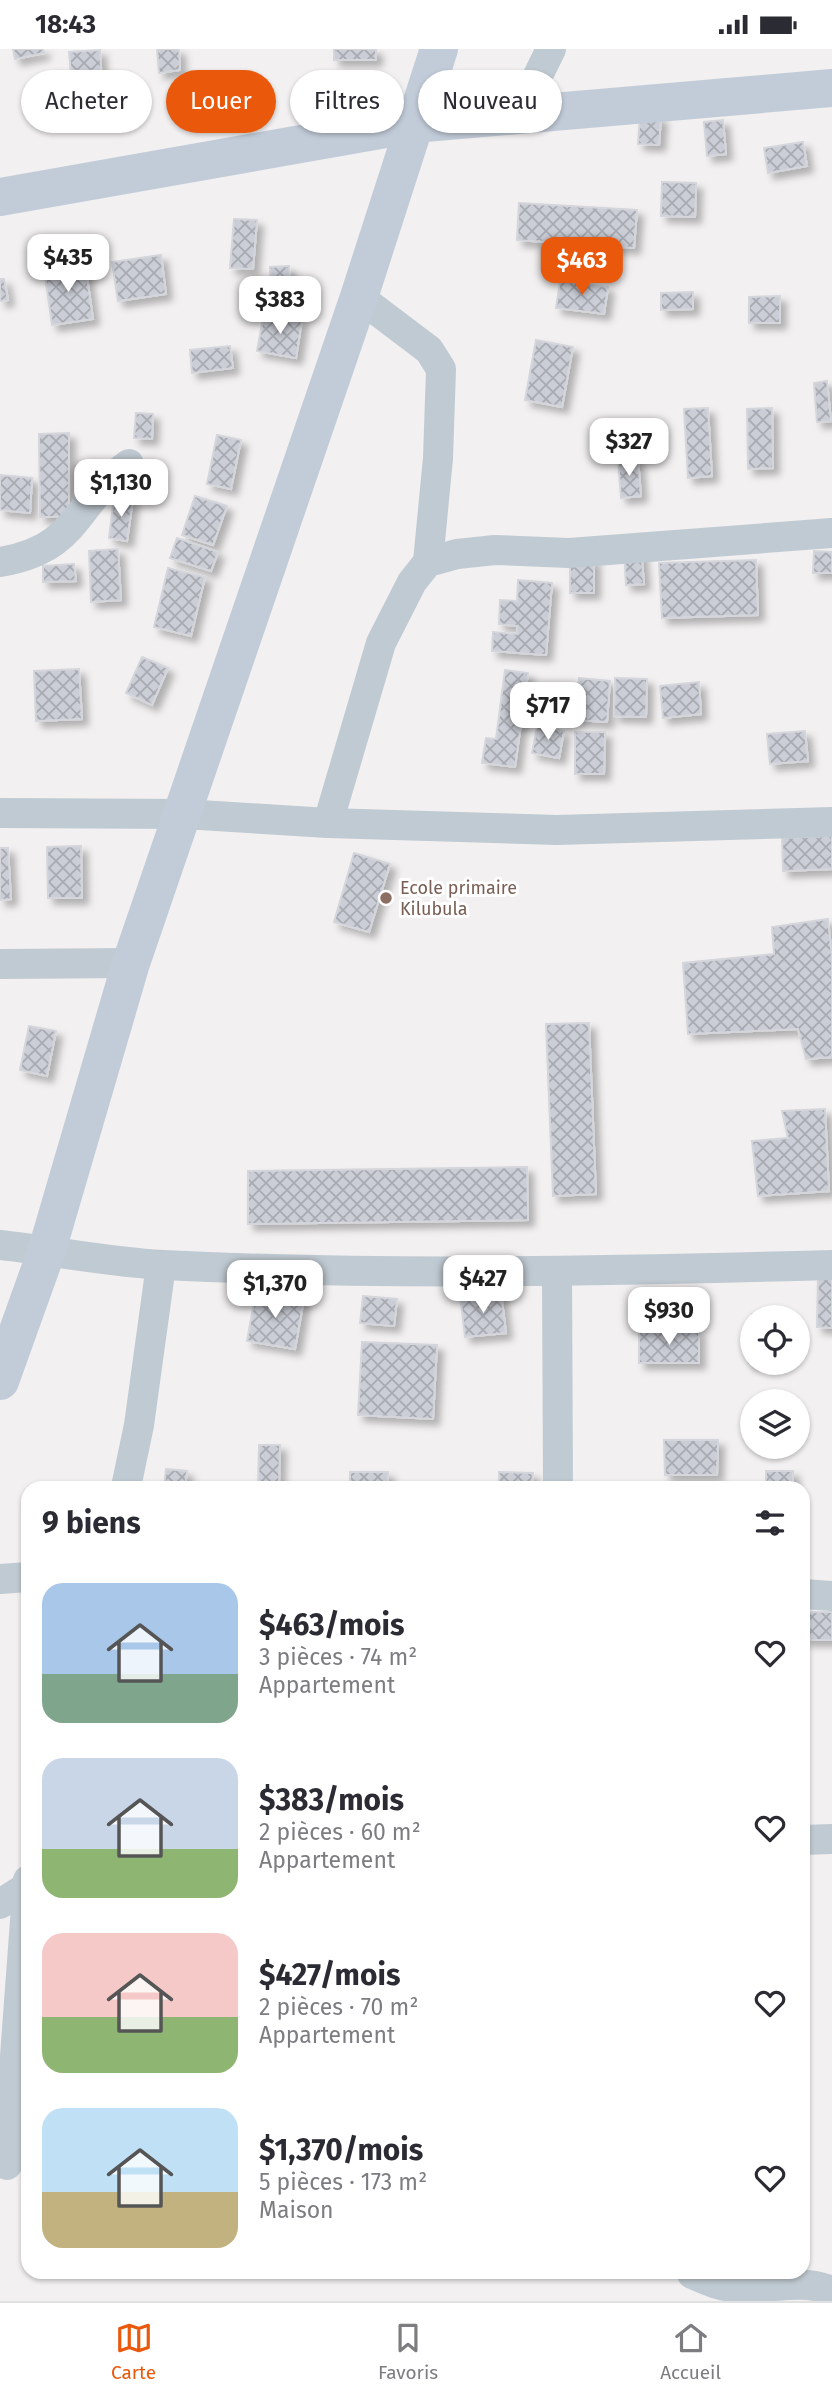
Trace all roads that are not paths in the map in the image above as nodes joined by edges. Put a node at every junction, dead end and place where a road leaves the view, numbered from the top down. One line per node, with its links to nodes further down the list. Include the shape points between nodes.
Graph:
1 (439, 49): 6 (street)
2 (551, 49): 3 (street)
3 (541, 70)
4 (832, 88): 5 (street)
5 (562, 110)
6 (414, 124): 7 (street); 8 (street); 9 (street)
7 (418, 124)
8 (0, 197)
9 (359, 297): 13 (street, via 429,350 441,369); 15 (street)
10 (129, 464): 12 (street, via 107,480 71,529 51,546 26,558)
11 (832, 533): 13 (street, via 569,553 495,550)
12 (0, 562)
13 (428, 562): 17 (street, via 412,582 381,643)
14 (0, 813): 15 (street)
15 (184, 814): 17 (street); 18 (street)
16 (832, 822): 17 (street, via 557,830)
17 (328, 823)
18 (131, 963): 19 (street); 21 (street)
19 (0, 964)
20 (0, 1245): 21 (street)
21 (47, 1250): 22 (street); 25 (street)
22 (160, 1265): 24 (street); 26 (street)
23 (832, 1265): 24 (street)
24 (557, 1273): 27 (street)
25 (0, 1381)
26 (127, 1481)
27 (558, 1481)
28 (21, 1578): 29 (street)
29 (0, 1579)
30 (810, 1594): 31 (street)
31 (832, 1596)
32 (832, 1839): 33 (street)
33 (810, 1840)
34 (21, 1889): 35 (street)
35 (0, 1904)
36 (21, 1978): 37 (street)
37 (7, 2165)
38 (702, 2279): 39 (street, via 735,2288 800,2284)
39 (832, 2291)

